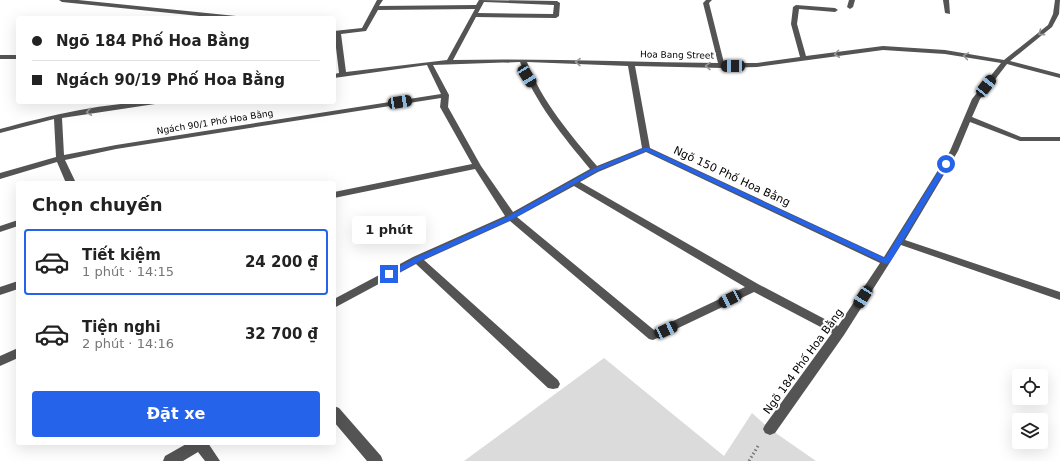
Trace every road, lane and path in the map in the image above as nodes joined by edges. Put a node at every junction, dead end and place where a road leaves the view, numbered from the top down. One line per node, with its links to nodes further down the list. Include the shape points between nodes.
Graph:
1 (62, 0): 13 (street)
2 (380, 0): 9 (street)
3 (709, 0): 23 (street, via 706,3)
4 (852, 0): 8 (street)
5 (946, 0): 11 (street)
6 (1058, 0): 20 (street, one-way to 20, via 1056,14 1050,26)
7 (478, 7): 9 (street); 12 (street); 12 (street, via 482,0 557,3 556,16)
8 (850, 7)
9 (376, 8): 14 (street, via 364,30)
10 (834, 10): 17 (street, via 796,7 794,24)
11 (948, 13)
12 (474, 15): 19 (street)
13 (224, 16)
14 (336, 33): 24 (street)
15 (0, 57): 16 (street)
16 (16, 57)
17 (803, 58): 20 (street, Hoa Bang Street, one-way to 17, via 945,52 883,48); 23 (street, Hoa Bang Street, via 757,65)
18 (523, 60): 19 (street, Hoa Bang Street); 22 (street, Hoa Bang Street, one-way to 18); 36 (street, via 527,76 565,134)
19 (449, 62): 21 (street, Hoa Bang Street)
20 (1005, 62): 26 (street, Hoa Bang Street); 30 (street, Ngõ 184 Phố Hoa Bằng, via 976,99)
21 (429, 63): 24 (street, Hoa Bang Street); 27 (street)
22 (631, 64): 23 (street, Hoa Bang Street, one-way to 22); 33 (street)
23 (722, 66)
24 (343, 75): 25 (street, Hoa Bang Street)
25 (336, 76)
26 (1060, 76)
27 (445, 95): 34 (street, Ngách 90/1 Phố Hoa Bằng); 35 (street, via 444,107)
28 (141, 104): 29 (street, one-way to 29)
29 (58, 116): 31 (street); 34 (street)
30 (968, 118): 32 (street, via 1020,138); 44 (street, Ngõ 184 Phố Hoa Bằng, via 954,151)
31 (0, 131)
32 (1060, 139)
33 (646, 149): 36 (street); 46 (street, Ngõ 150 Phố Hoa Bằng)
34 (60, 158): 37 (street, Ngách 90/1 Phố Hoa Bằng); 38 (street)
35 (477, 166): 40 (street); 41 (street)
36 (595, 170): 39 (street)
37 (0, 176)
38 (70, 181)
39 (576, 182): 41 (street); 48 (street)
40 (336, 195)
41 (511, 217): 45 (street); 48 (street, via 653,336)
42 (16, 224): 43 (street)
43 (0, 228)
44 (899, 241): 46 (street, Ngõ 184 Phố Hoa Bằng); 50 (street)
45 (417, 259): 51 (street); 55 (street)
46 (886, 262): 52 (street, Ngõ 184 Phố Hoa Bằng)
47 (16, 286): 49 (street)
48 (754, 287): 52 (street)
49 (0, 291)
50 (1060, 296)
51 (336, 303)
52 (840, 332): 57 (street, Ngõ 184 Phố Hoa Bằng)
53 (16, 354): 54 (street)
54 (0, 361)
55 (552, 384)
56 (336, 414): 62 (street)
57 (770, 428)
58 (197, 445): 60 (street)
59 (201, 445): 61 (street)
60 (170, 461)
61 (213, 461)
62 (376, 461)

